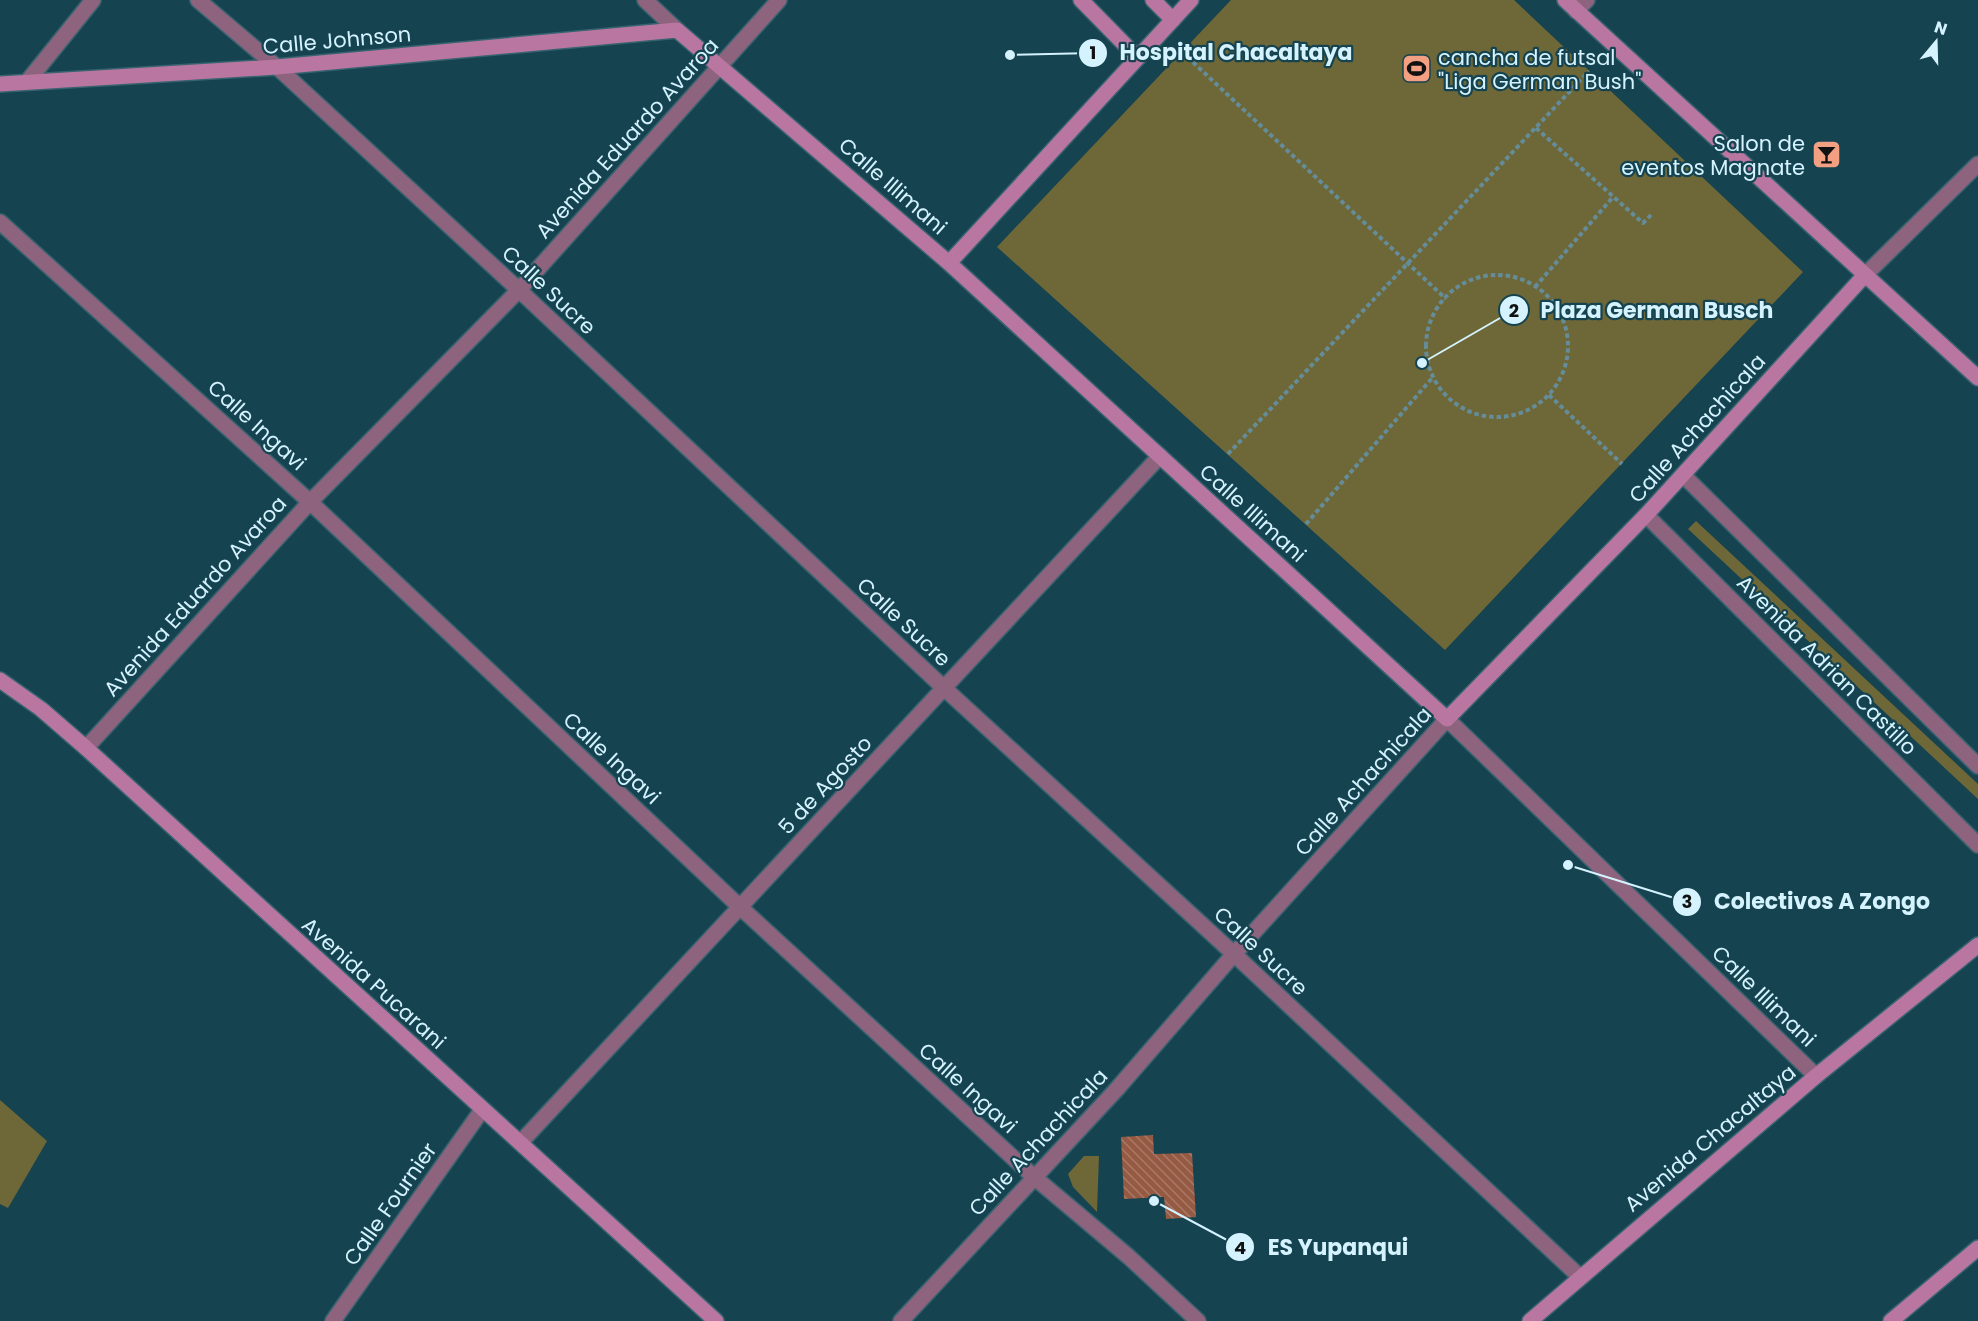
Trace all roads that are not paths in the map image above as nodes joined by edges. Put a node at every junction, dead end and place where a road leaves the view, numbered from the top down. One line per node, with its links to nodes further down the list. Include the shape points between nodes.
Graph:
1 (93, 0): 15 (street)
2 (198, 0): 14 (street, Calle Sucre)
3 (645, 0): 11 (street, Calle Illimani)
4 (779, 0): 13 (street, Avenida Eduardo Avaroa)
5 (1082, 0): 12 (street)
6 (1154, 0): 10 (street)
7 (1191, 0): 10 (street)
8 (1565, 0): 9 (street)
9 (1582, 6): 20 (street)
10 (1173, 20): 12 (street)
11 (677, 30): 13 (street, Calle Illimani); 14 (street, Calle Johnson)
12 (1138, 58): 19 (street)
13 (720, 65): 19 (street, Calle Illimani); 21 (street, Avenida Eduardo Avaroa)
14 (277, 67): 15 (street, Calle Johnson); 21 (street, Calle Sucre)
15 (27, 82): 16 (street, Calle Johnson)
16 (0, 84)
17 (1978, 164): 20 (street)
18 (0, 222): 25 (street, Calle Ingavi)
19 (949, 263): 23 (street, Calle Illimani)
20 (1864, 276): 22 (street); 24 (street, Calle Achachicala)
21 (519, 290): 25 (street, Avenida Eduardo Avaroa); 28 (street, Calle Sucre)
22 (1978, 378)
23 (1160, 456): 28 (street, 5 de Agosto); 29 (street, Calle Illimani)
24 (1683, 475): 26 (street, Calle Achachicala); 31 (street, Avenida Adrian Castillo)
25 (310, 502): 30 (street, Avenida Eduardo Avaroa); 33 (street, Calle Ingavi)
26 (1646, 515): 29 (street, Calle Achachicala); 32 (street, Avenida Adrian Castillo)
27 (0, 680): 30 (street, Avenida Pucarani)
28 (944, 688): 33 (street, 5 de Agosto); 35 (street, Calle Sucre)
29 (1447, 719): 35 (street, Calle Achachicala); 36 (street, Calle Illimani)
30 (86, 748): 37 (street, Avenida Pucarani)
31 (1978, 766)
32 (1978, 845)
33 (740, 907): 38 (street, 5 de Agosto); 39 (street, Calle Ingavi)
34 (1978, 945): 36 (street, Avenida Chacaltaya)
35 (1234, 954): 39 (street, Calle Achachicala); 41 (street, Calle Sucre)
36 (1816, 1076): 41 (street, Avenida Chacaltaya)
37 (482, 1110): 38 (street, Avenida Pucarani); 42 (street, Calle Fournier)
38 (521, 1142): 43 (street, Avenida Pucarani)
39 (1034, 1177): 44 (street, Calle Achachicala); 45 (street, Calle Ingavi)
40 (1978, 1248): 47 (street)
41 (1579, 1276): 46 (street, Avenida Chacaltaya)
42 (333, 1321)
43 (717, 1321)
44 (901, 1321)
45 (1198, 1321)
46 (1530, 1321)
47 (1891, 1321)

